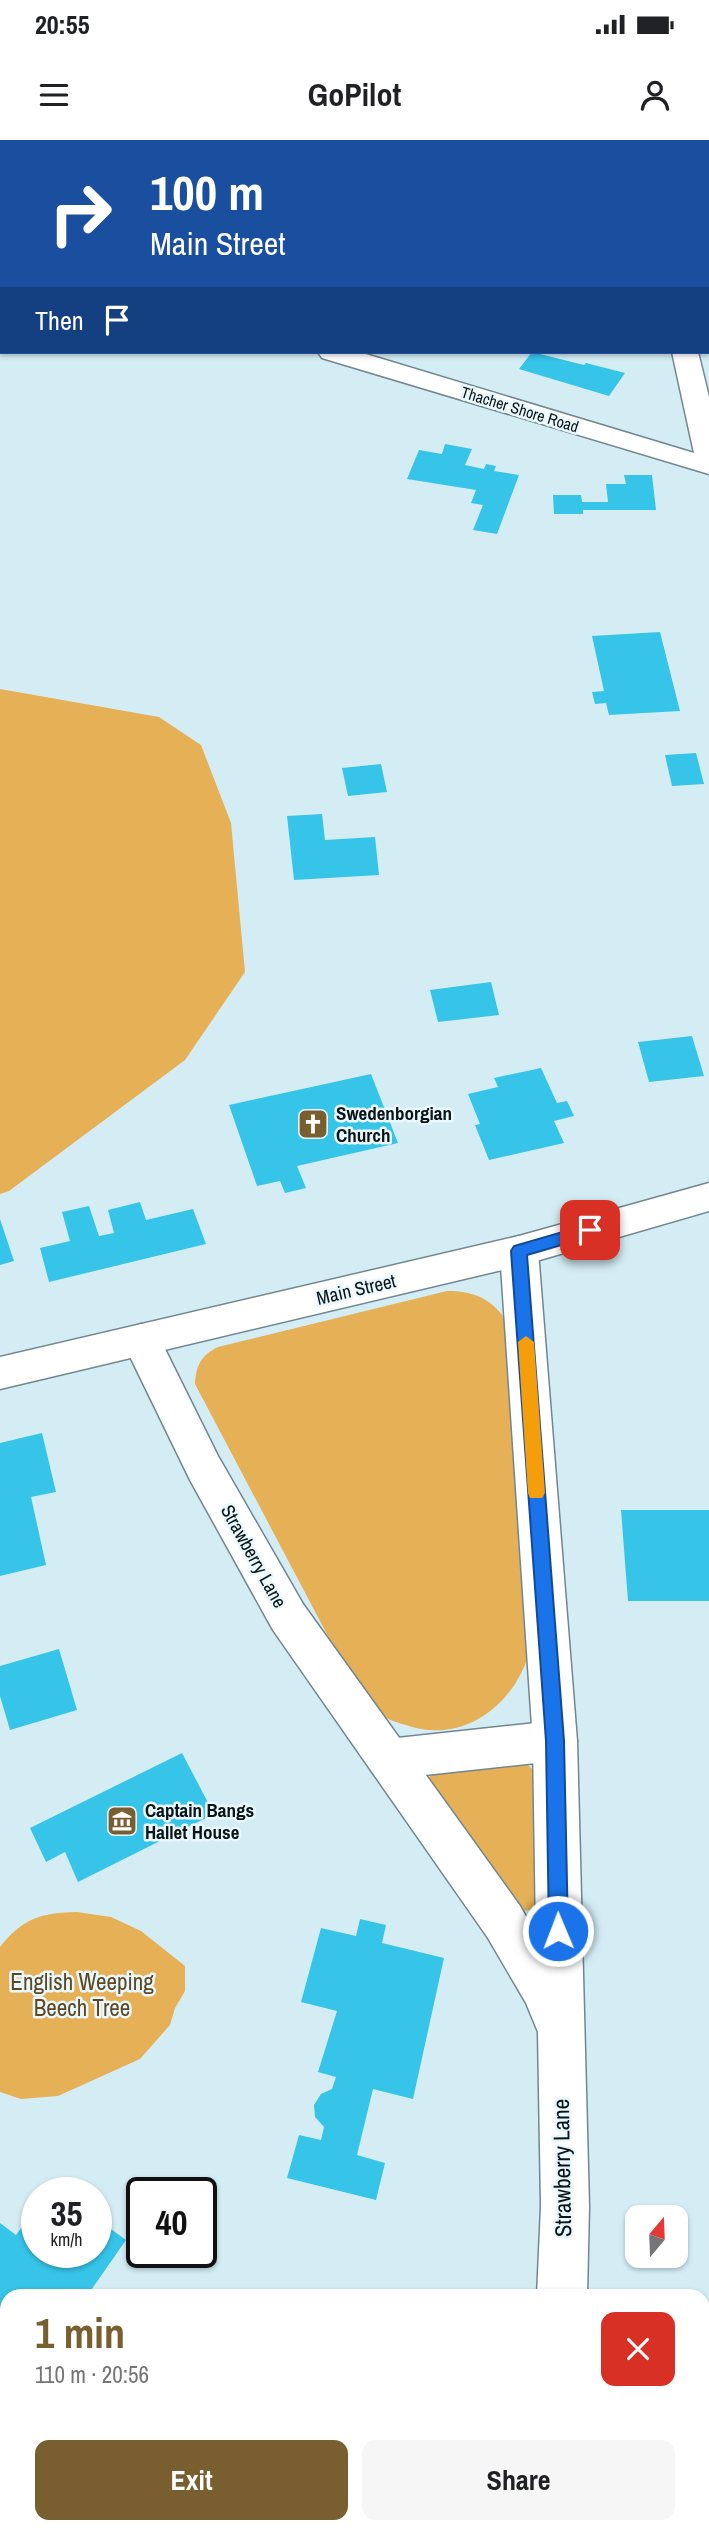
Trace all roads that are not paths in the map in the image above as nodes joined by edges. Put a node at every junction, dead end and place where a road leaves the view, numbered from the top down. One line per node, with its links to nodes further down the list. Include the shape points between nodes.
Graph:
1 (338, 354): 4 (street, Thacher Shore Road)
2 (685, 354): 3 (street)
3 (709, 457)
4 (709, 466)
5 (709, 1197): 6 (street, Main Street)
6 (519, 1251): 7 (street, Main Street); 9 (street, Strawberry Lane)
7 (141, 1340): 8 (street, Main Street); 10 (street, Strawberry Lane, via 204,1468 288,1616)
8 (0, 1373)
9 (555, 1741): 10 (street); 11 (street, Strawberry Lane)
10 (388, 1759): 11 (street, Strawberry Lane, via 523,1952 546,1993)
11 (560, 2040): 12 (street, Strawberry Lane, via 565,2206)
12 (562, 2289)

